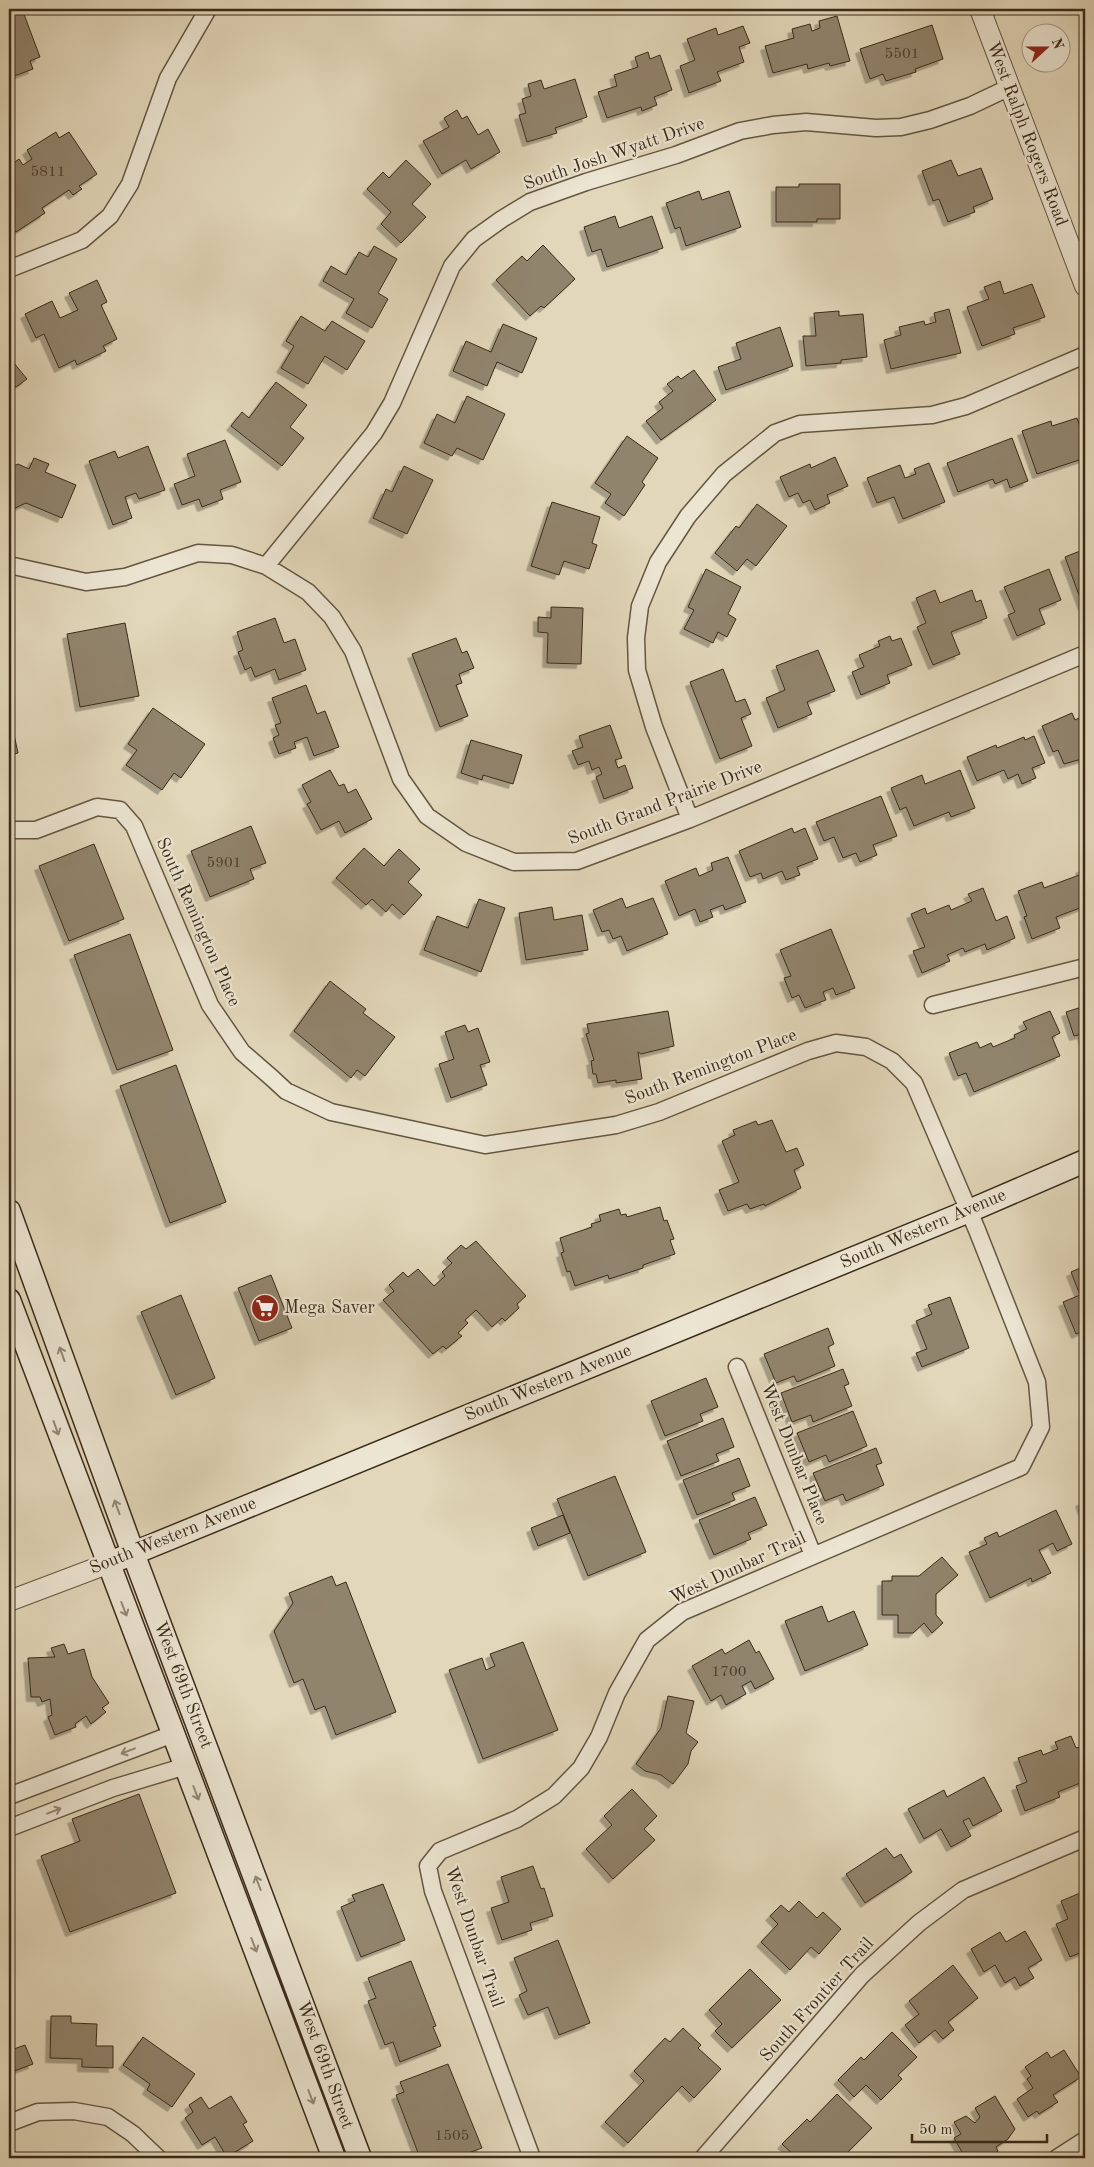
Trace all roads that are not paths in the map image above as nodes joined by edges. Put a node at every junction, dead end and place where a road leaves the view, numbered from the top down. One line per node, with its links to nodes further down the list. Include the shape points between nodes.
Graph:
1 (208, 9): 4 (street, via 168,78 130,184 110,216 82,240)
2 (980, 9): 3 (street, West Ralph Rogers Road)
3 (1008, 88): 5 (street, West Ralph Rogers Road); 8 (street, South Josh Wyatt Drive, via 962,109 901,127 806,122 740,131 530,202 502,219 474,239 452,266 392,403 374,433)
4 (9, 269)
5 (1085, 286)
6 (1085, 355): 10 (street, via 966,406 932,415 800,424 775,433 724,474 688,516 658,562 640,606 636,638 637,670 654,727)
7 (9, 565): 8 (street, South Grand Prairie Drive, via 86,582 125,576 198,553 232,555)
8 (266, 566): 10 (street, South Grand Prairie Drive, via 308,592 332,617 353,651 401,779 427,816 466,843 514,862 577,861)
9 (1085, 654): 10 (street, South Grand Prairie Drive)
10 (690, 819)
11 (9, 830): 16 (street, South Remington Place, via 36,830 97,807 120,810 134,826 214,1012 242,1052 286,1090 331,1112 485,1145 616,1125 659,1112 808,1051 836,1043 866,1046 892,1061 914,1083)
12 (1085, 967): 13 (street)
13 (933, 1004)
14 (1085, 1160): 16 (main road, South Western Avenue)
15 (9, 1211): 19 (main road, West 69th Street, one-way to 15)
16 (969, 1211): 19 (main road, South Western Avenue); 20 (street, West Dunbar Trail, via 1037,1382 1042,1427 1021,1467)
17 (9, 1300): 21 (main road, West 69th Street, one-way to 21)
18 (737, 1367): 20 (street, West Dunbar Place)
19 (133, 1553): 21 (main road, South Western Avenue); 32 (main road, West 69th Street, one-way to 19)
20 (813, 1556): 33 (street, West Dunbar Trail, via 682,1612 647,1640 581,1768 554,1796 517,1819 445,1848 430,1861 428,1872 433,1891)
21 (106, 1564): 22 (street, South Western Avenue); 23 (main road, West 69th Street, one-way to 23)
22 (9, 1601)
23 (173, 1734): 24 (main road, West 69th Street); 25 (street, one-way to 25)
24 (186, 1766): 26 (street, one-way to 24, via 113,1788); 31 (main road, West 69th Street, one-way to 31)
25 (9, 1796)
26 (9, 1828)
27 (1085, 1838): 34 (street, South Frontier Trail, via 963,1890 919,1923 862,1975)
28 (9, 2122): 30 (street, via 38,2112 74,2111 108,2117 133,2134)
29 (1085, 2140): 35 (street)
30 (158, 2158)
31 (334, 2158)
32 (360, 2158)
33 (532, 2158)
34 (704, 2158)
35 (1057, 2158)

